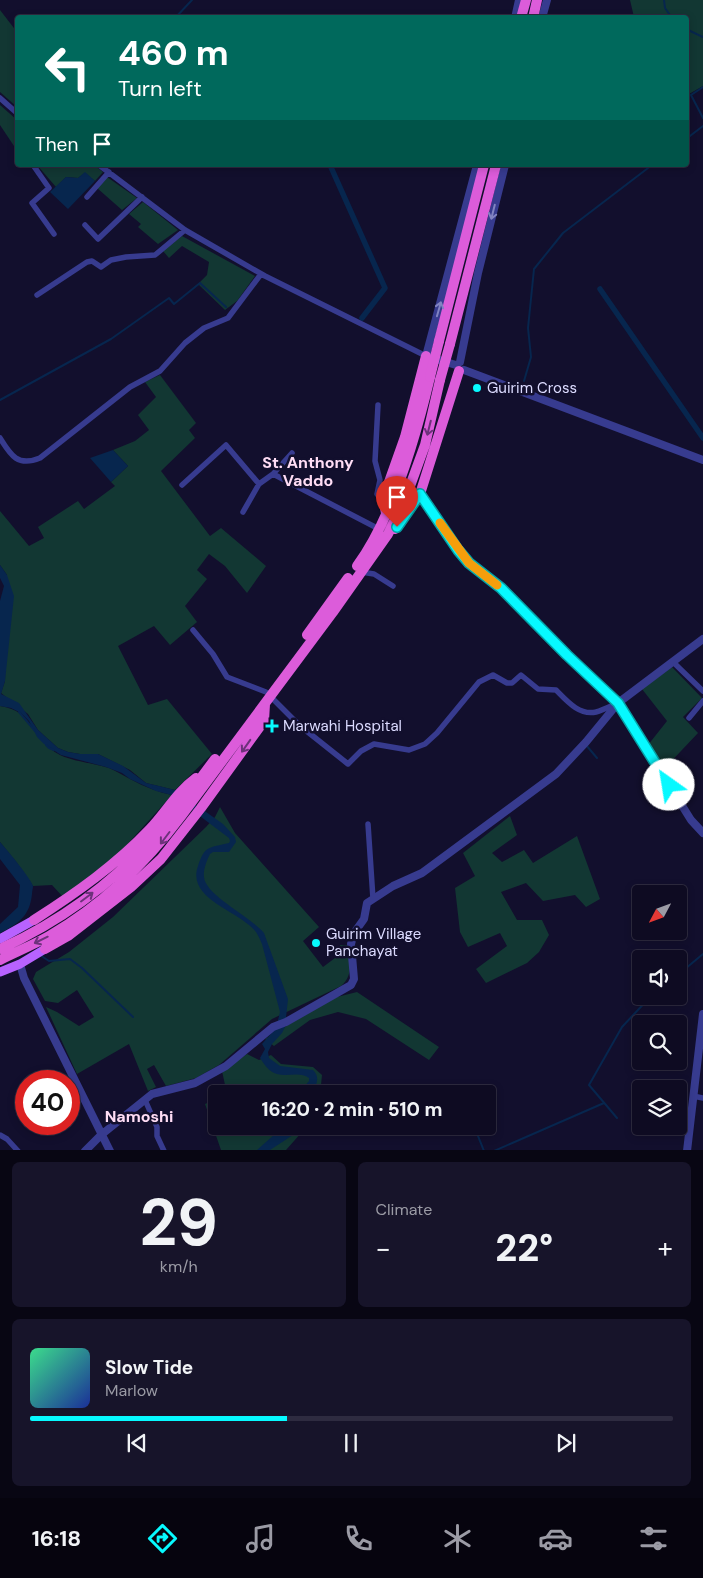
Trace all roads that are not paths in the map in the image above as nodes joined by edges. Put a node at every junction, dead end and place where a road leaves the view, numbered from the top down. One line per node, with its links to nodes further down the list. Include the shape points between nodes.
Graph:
1 (520, 0): 5 (street)
2 (526, 0): 6 (highway)
3 (537, 0): 7 (highway)
4 (547, 0): 8 (street)
5 (516, 15)
6 (522, 15)
7 (534, 15)
8 (543, 15)
9 (0, 98): 10 (street)
10 (15, 111)
11 (34, 167): 22 (street, via 49,188 32,203)
12 (102, 167): 17 (street)
13 (476, 167): 25 (street, one-way to 13)
14 (483, 167): 37 (highway, bridge, via 420,419)
15 (495, 167): 38 (highway, one-way to 38, bridge, via 424,445 406,497)
16 (504, 167): 26 (street, one-way to 26, via 478,273)
17 (109, 172): 18 (street); 19 (street)
18 (87, 197)
19 (142, 198): 20 (street, via 98,239); 21 (street)
20 (85, 225)
21 (185, 230): 23 (street); 24 (street, via 155,255 111,260 101,266 87,262)
22 (54, 234)
23 (262, 274): 25 (street); 28 (street, via 228,318 204,328 185,343 160,371 130,387 40,458 29,463 19,461)
24 (37, 295)
25 (426, 356): 26 (street); 35 (highway, via 405,438)
26 (460, 367): 30 (street); 34 (highway)
27 (378, 405): 35 (street, via 374,461 380,480 377,494)
28 (0, 438)
29 (292, 454): 31 (street)
30 (703, 460)
31 (273, 474): 32 (street); 38 (street)
32 (259, 484): 33 (street, via 226,445); 36 (street)
33 (182, 485)
34 (420, 494): 38 (highway, via 396,528); 47 (street, via 469,563 501,588)
35 (382, 500): 37 (highway)
36 (243, 512)
37 (386, 513): 38 (highway)
38 (383, 531): 39 (highway); 45 (highway)
39 (361, 572): 40 (street, via 374,574); 45 (highway)
40 (393, 586)
41 (193, 630): 45 (street, via 227,677)
42 (703, 639): 43 (street)
43 (673, 662): 44 (street); 47 (street)
44 (703, 691)
45 (267, 697): 47 (street, via 348,764 374,744 409,750 426,744 479,682 492,675 512,683 521,675 538,689 556,690 582,712 595,713); 49 (highway); 56 (highway, one-way to 56, via 264,720 160,859 131,887 68,936); 57 (highway, one-way to 57, via 160,845 137,868 94,907 48,937)
46 (703, 701): 48 (street)
47 (618, 703): 51 (street, via 691,820); 52 (street, via 556,774 422,873)
48 (689, 718)
49 (208, 768): 53 (highway, via 183,788 150,829 113,865); 55 (highway, one-way to 49, via 46,926 88,897 132,860)
50 (368, 824): 52 (street)
51 (703, 833)
52 (373, 899): 64 (street, via 367,903 364,919 351,944 354,979 350,985 273,1027 226,1066 195,1083 152,1094)
53 (34, 920): 54 (main road)
54 (1, 936)
55 (0, 948)
56 (45, 949): 58 (main road)
57 (0, 960)
58 (16, 966): 59 (main road); 60 (main road); 65 (street)
59 (0, 972)
60 (0, 978)
61 (703, 1014): 62 (street)
62 (694, 1096): 63 (street); 71 (street)
63 (703, 1098)
64 (145, 1100): 65 (street); 70 (street)
65 (101, 1134): 68 (street); 69 (street)
66 (0, 1135): 67 (street)
67 (18, 1150)
68 (85, 1150)
69 (110, 1150)
70 (164, 1150)
71 (687, 1150)

